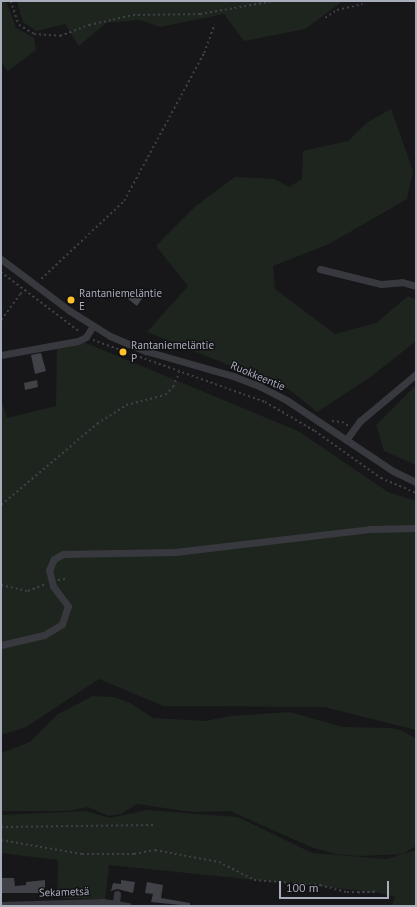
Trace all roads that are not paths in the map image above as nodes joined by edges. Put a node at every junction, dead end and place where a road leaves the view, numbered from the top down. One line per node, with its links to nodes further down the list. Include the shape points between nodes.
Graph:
1 (1, 259): 4 (street, Ruokkeentie)
2 (320, 269): 3 (street, via 381,284 402,282)
3 (416, 286)
4 (93, 326): 5 (street, via 86,337 78,341); 7 (street, Ruokkeentie, via 146,351 233,376 261,387 288,401)
5 (1, 355)
6 (416, 374): 7 (street, via 360,421)
7 (346, 440): 8 (street, Ruokkeentie, via 393,471)
8 (416, 482)
9 (416, 528): 10 (street, via 370,529 175,552 69,552 58,556 51,564 51,581 68,606 62,624 44,635)
10 (1, 645)
11 (117, 894): 14 (street)
12 (80, 904): 13 (street, Sekametsä, via 41,900); 14 (street, Sekametsä)
13 (1, 905)
14 (121, 905)

